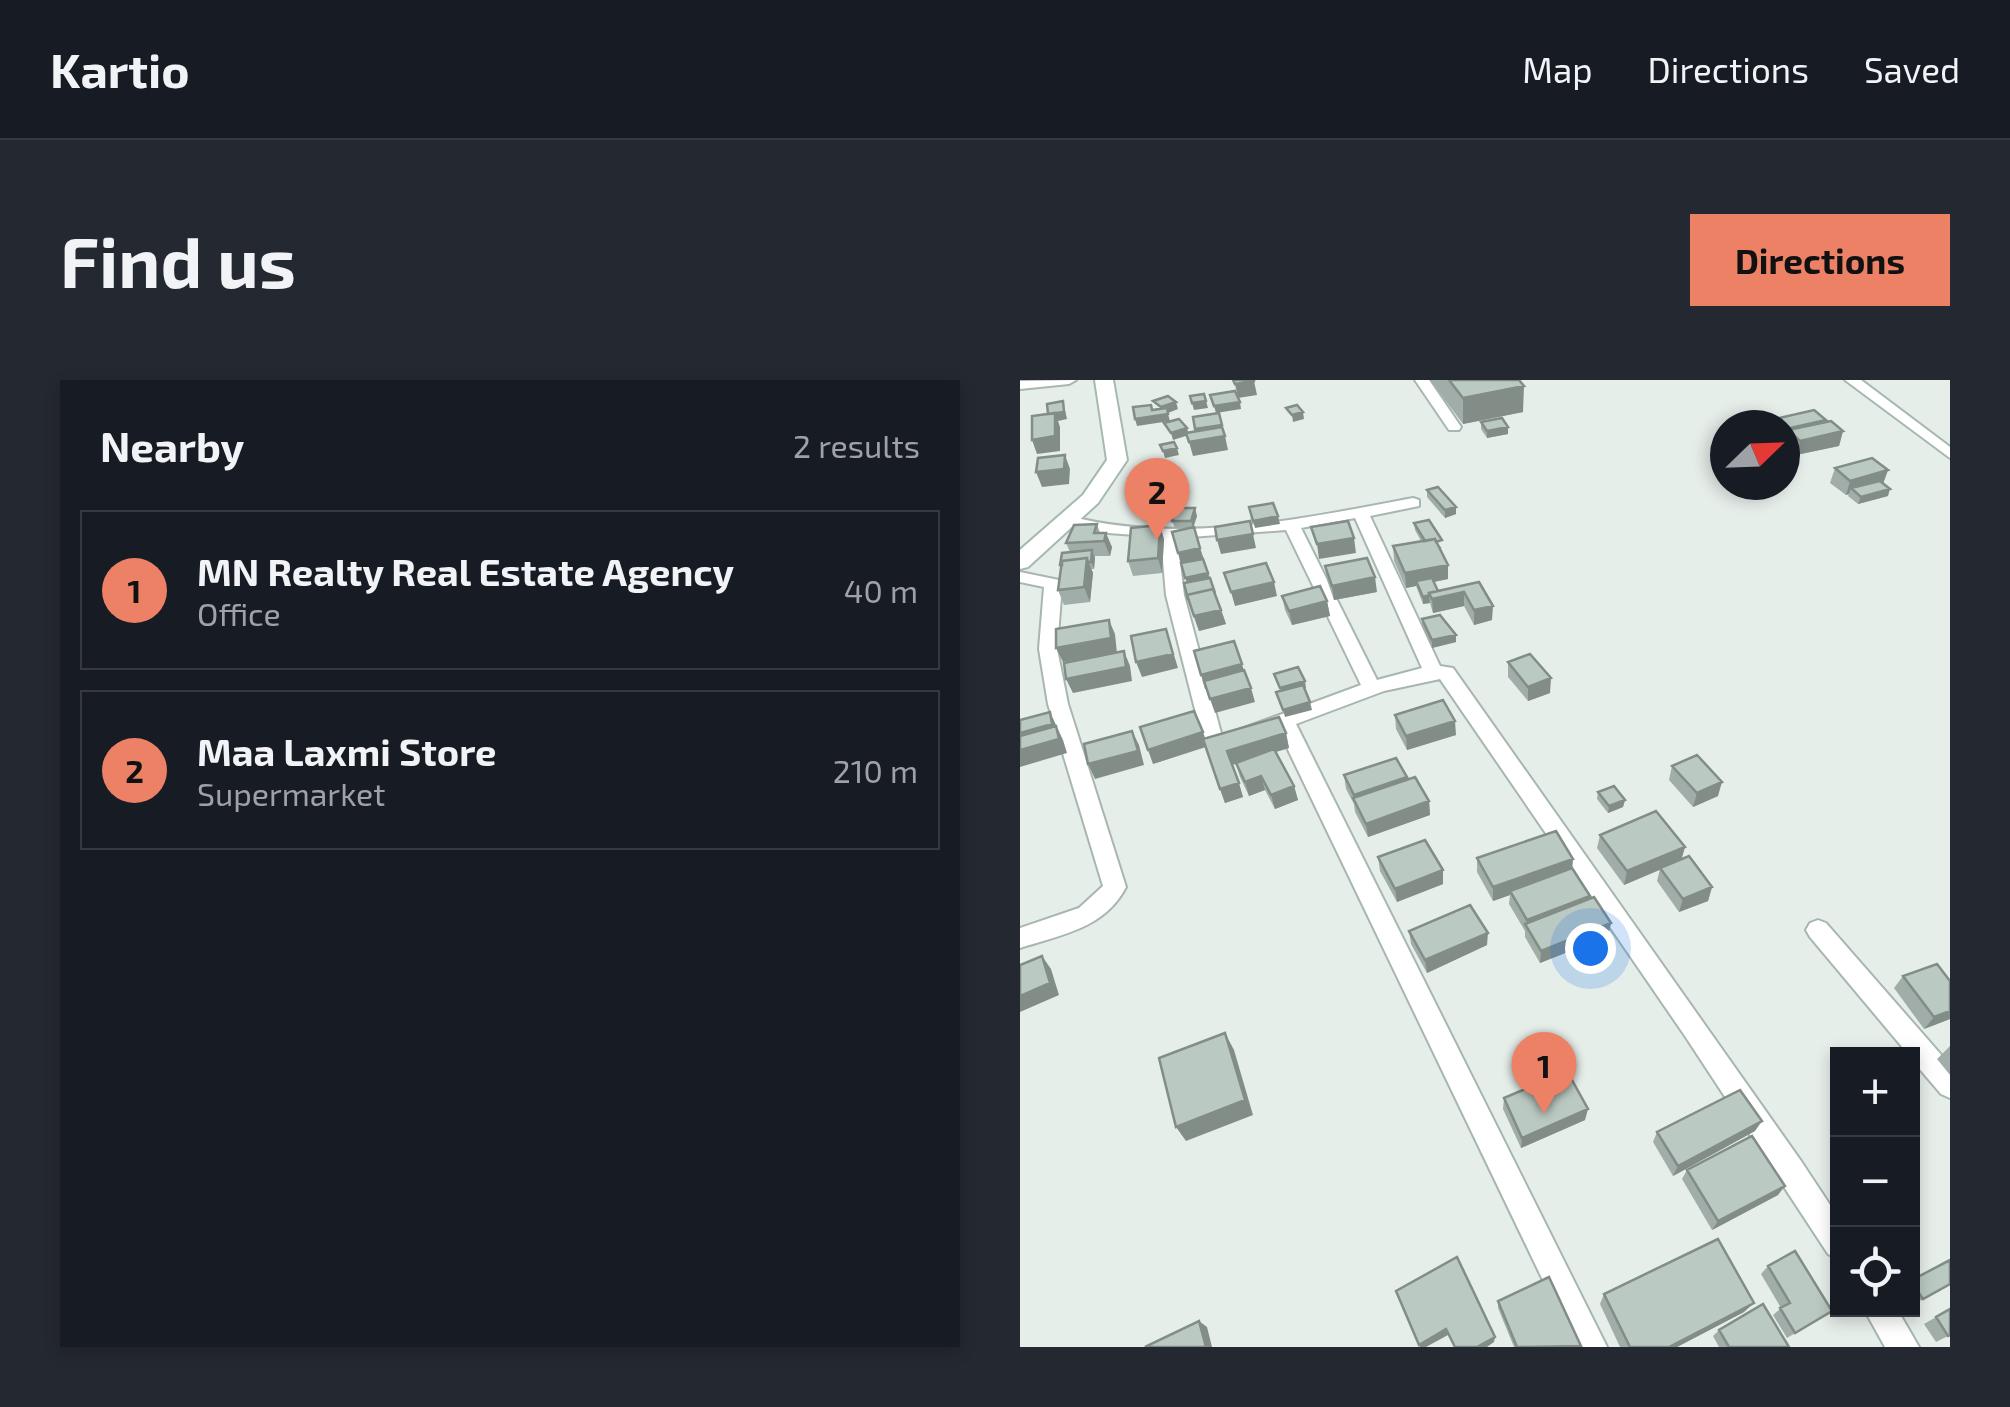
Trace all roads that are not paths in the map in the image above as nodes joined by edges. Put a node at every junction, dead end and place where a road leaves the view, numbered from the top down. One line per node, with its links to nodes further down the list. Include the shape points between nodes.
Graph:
1 (1069, 380): 5 (street)
2 (1104, 380): 10 (main road, via 1117,460)
3 (1422, 380): 6 (street)
4 (1852, 380): 7 (street)
5 (1020, 384)
6 (1454, 427)
7 (1950, 454)
8 (1413, 503): 9 (street)
9 (1361, 513): 11 (street); 15 (street)
10 (1069, 520): 12 (street); 13 (main road)
11 (1293, 526): 12 (street); 16 (street)
12 (1169, 535): 17 (street, via 1175,595 1212,737 1231,742)
13 (1020, 562)
14 (1020, 577): 19 (street, via 1054,584 1048,649 1058,704 1114,887 1108,901 1089,913)
15 (1432, 669): 16 (street); 21 (street, via 1446,673)
16 (1372, 688): 17 (street)
17 (1286, 724): 23 (street)
18 (1818, 930): 20 (street)
19 (1020, 938)
20 (1950, 1085)
21 (1830, 1232)
22 (1884, 1317): 24 (street)
23 (1591, 1347)
24 (1903, 1347)

